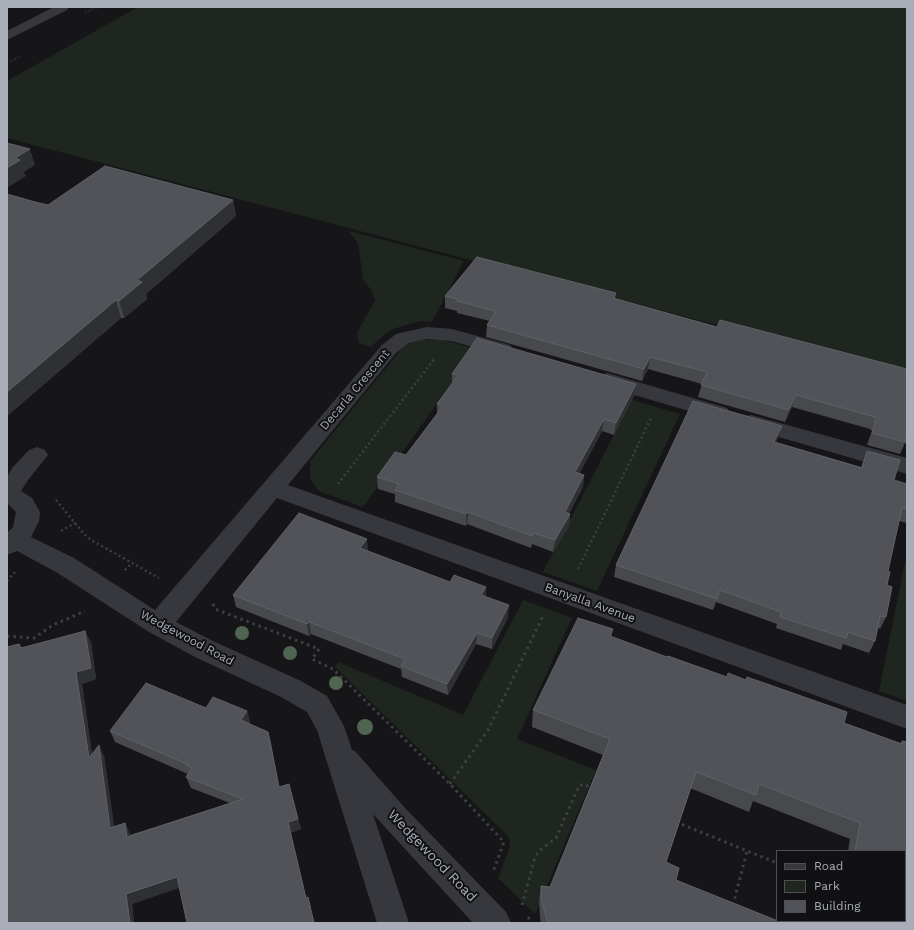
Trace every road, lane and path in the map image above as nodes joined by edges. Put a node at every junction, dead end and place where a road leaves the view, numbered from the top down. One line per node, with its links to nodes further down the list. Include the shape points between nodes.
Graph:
1 (63, 7): 2 (street)
2 (7, 36)
3 (440, 354): 9 (path, via 431,362)
4 (520, 354): 10 (street, Decarla Crescent, via 452,334 427,333 403,338 389,349)
5 (587, 374): 8 (street)
6 (654, 412): 17 (path)
7 (37, 455): 11 (street, via 20,474)
8 (907, 466)
9 (336, 487)
10 (273, 488): 23 (street, Decarla Crescent); 25 (street, Banyalla Avenue)
11 (7, 495): 15 (street, via 17,498 28,512 23,531)
12 (55, 499): 13 (path)
13 (74, 523): 14 (path); 18 (path, via 91,540)
14 (60, 532)
15 (11, 543): 23 (street, Wedgewood Road, via 65,565)
16 (18, 568): 19 (path)
17 (576, 575)
18 (163, 580)
19 (7, 581)
20 (212, 601): 27 (path, via 215,609 319,649 312,659 333,669)
21 (88, 610): 24 (path, via 53,625 34,638)
22 (546, 612): 27 (path, via 488,730)
23 (158, 625): 26 (street, Wedgewood Road, via 291,688 318,704 330,726)
24 (7, 636)
25 (907, 718)
26 (338, 752): 34 (street, Wedgewood Road, via 395,818); 36 (street, Wedgewood Road)
27 (450, 784): 32 (path, via 504,842)
28 (595, 789): 34 (path, via 583,784 579,786 556,838 535,857 521,909)
29 (674, 821): 30 (path)
30 (747, 851): 31 (path); 33 (path)
31 (776, 863)
32 (492, 874)
33 (732, 908)
34 (505, 913)
35 (525, 913): 37 (path)
36 (393, 923)
37 (532, 923)

